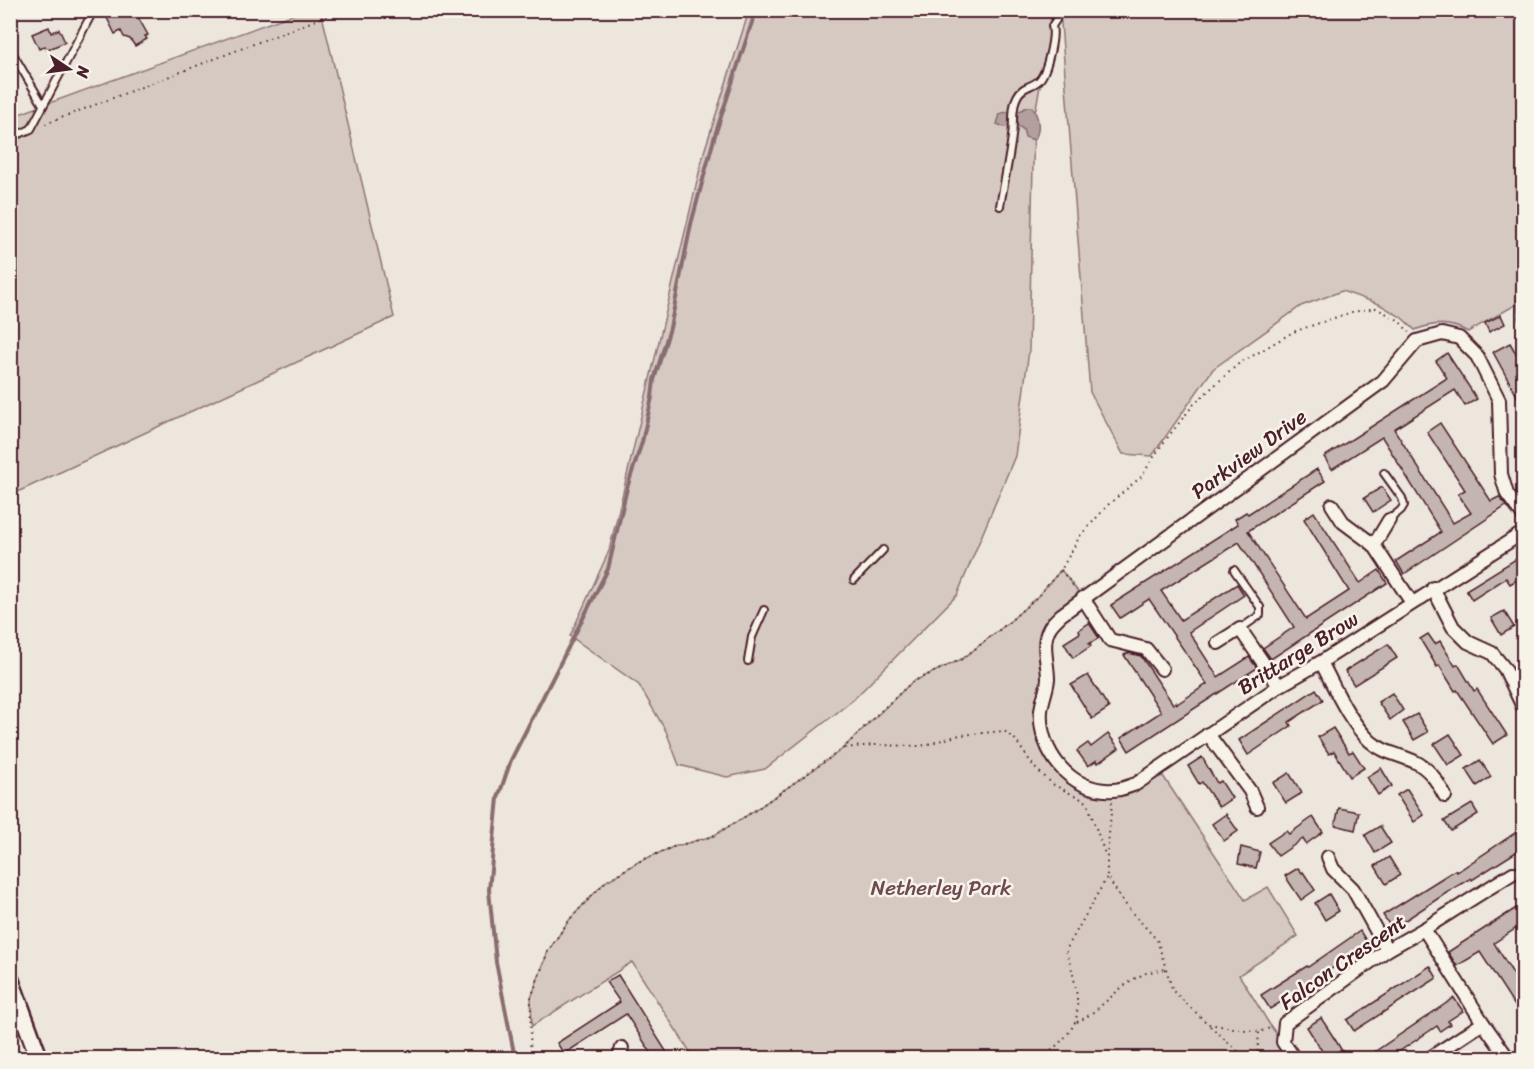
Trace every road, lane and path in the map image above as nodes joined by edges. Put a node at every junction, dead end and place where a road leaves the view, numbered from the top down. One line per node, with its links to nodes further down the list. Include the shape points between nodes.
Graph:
1 (97, 10): 5 (lane)
2 (342, 10): 6 (path)
3 (1057, 10): 8 (lane, via 1044,73 1039,81 1021,91 1015,101)
4 (10, 50): 5 (lane)
5 (43, 105): 6 (lane)
6 (31, 129): 7 (lane)
7 (10, 138)
8 (1000, 206)
9 (1524, 292): 10 (path)
10 (1524, 300)
11 (1417, 341): 14 (street, via 1442,334 1459,338 1477,356 1499,400 1501,474 1507,494); 19 (path, via 1398,320 1376,308 1352,312 1293,333 1237,365 1194,404 1142,477 1109,504 1080,536); 23 (street, Parkview Drive, via 1383,381)
12 (1384, 473): 15 (lane, via 1404,505)
13 (1332, 505): 17 (street, via 1343,522)
14 (1524, 517)
15 (1389, 520): 17 (street)
16 (1524, 532): 22 (street, Brittarge Brow)
17 (1374, 545): 24 (street)
18 (883, 550): 21 (lane)
19 (1060, 570): 23 (path); 34 (path, via 1008,623 962,659 912,682)
20 (1234, 570): 26 (lane, via 1260,607 1260,615)
21 (854, 580)
22 (1433, 588): 24 (street, Brittarge Brow); 32 (street, via 1453,627 1468,642 1492,653 1505,669)
23 (1083, 598): 30 (street, via 1110,640 1146,649); 35 (street, Parkview Drive, via 1049,629 1045,646 1047,684 1041,711 1050,754 1063,770)
24 (1412, 603): 29 (street, Brittarge Brow)
25 (764, 610): 28 (lane, via 752,637)
26 (1240, 628): 27 (street); 31 (street)
27 (1218, 643)
28 (748, 661)
29 (1321, 662): 31 (street, Brittarge Brow); 37 (street, via 1353,720 1370,741 1419,764 1435,777)
30 (1162, 669)
31 (1279, 686): 33 (street, Brittarge Brow)
32 (1524, 709)
33 (1208, 734): 36 (street, Brittarge Brow, via 1136,784); 38 (street, via 1250,791)
34 (844, 748): 39 (path, via 921,746 960,735 1004,731 1054,785 1087,802); 54 (path, via 713,836 673,847 605,882 570,919 548,951 531,998)
35 (1089, 787): 36 (street, Brittarge Brow)
36 (1113, 790): 39 (path)
37 (1445, 796)
38 (1257, 807)
39 (1107, 856): 42 (path)
40 (1328, 857): 44 (street, via 1333,869 1353,889)
41 (1513, 873): 43 (street, Falcon Crescent)
42 (1107, 878): 45 (path, via 1156,940); 47 (path, via 1066,950 1074,974)
43 (1424, 929): 44 (street, Falcon Crescent); 49 (street)
44 (1387, 950): 48 (street, Falcon Crescent)
45 (1165, 969): 47 (path, via 1142,974 1089,1017); 50 (path, via 1173,991)
46 (10, 979): 53 (street)
47 (1076, 1022): 56 (path)
48 (1285, 1023): 51 (path); 59 (street, Falcon Crescent, via 1283,1042)
49 (1483, 1023): 60 (street); 61 (street)
50 (1208, 1024): 51 (path); 57 (path)
51 (1258, 1032): 58 (path)
52 (619, 1055): 55 (street)
53 (39, 1059)
54 (530, 1059)
55 (606, 1059)
56 (1042, 1059)
57 (1245, 1059)
58 (1257, 1059)
59 (1294, 1059)
60 (1430, 1059)
61 (1508, 1059)

